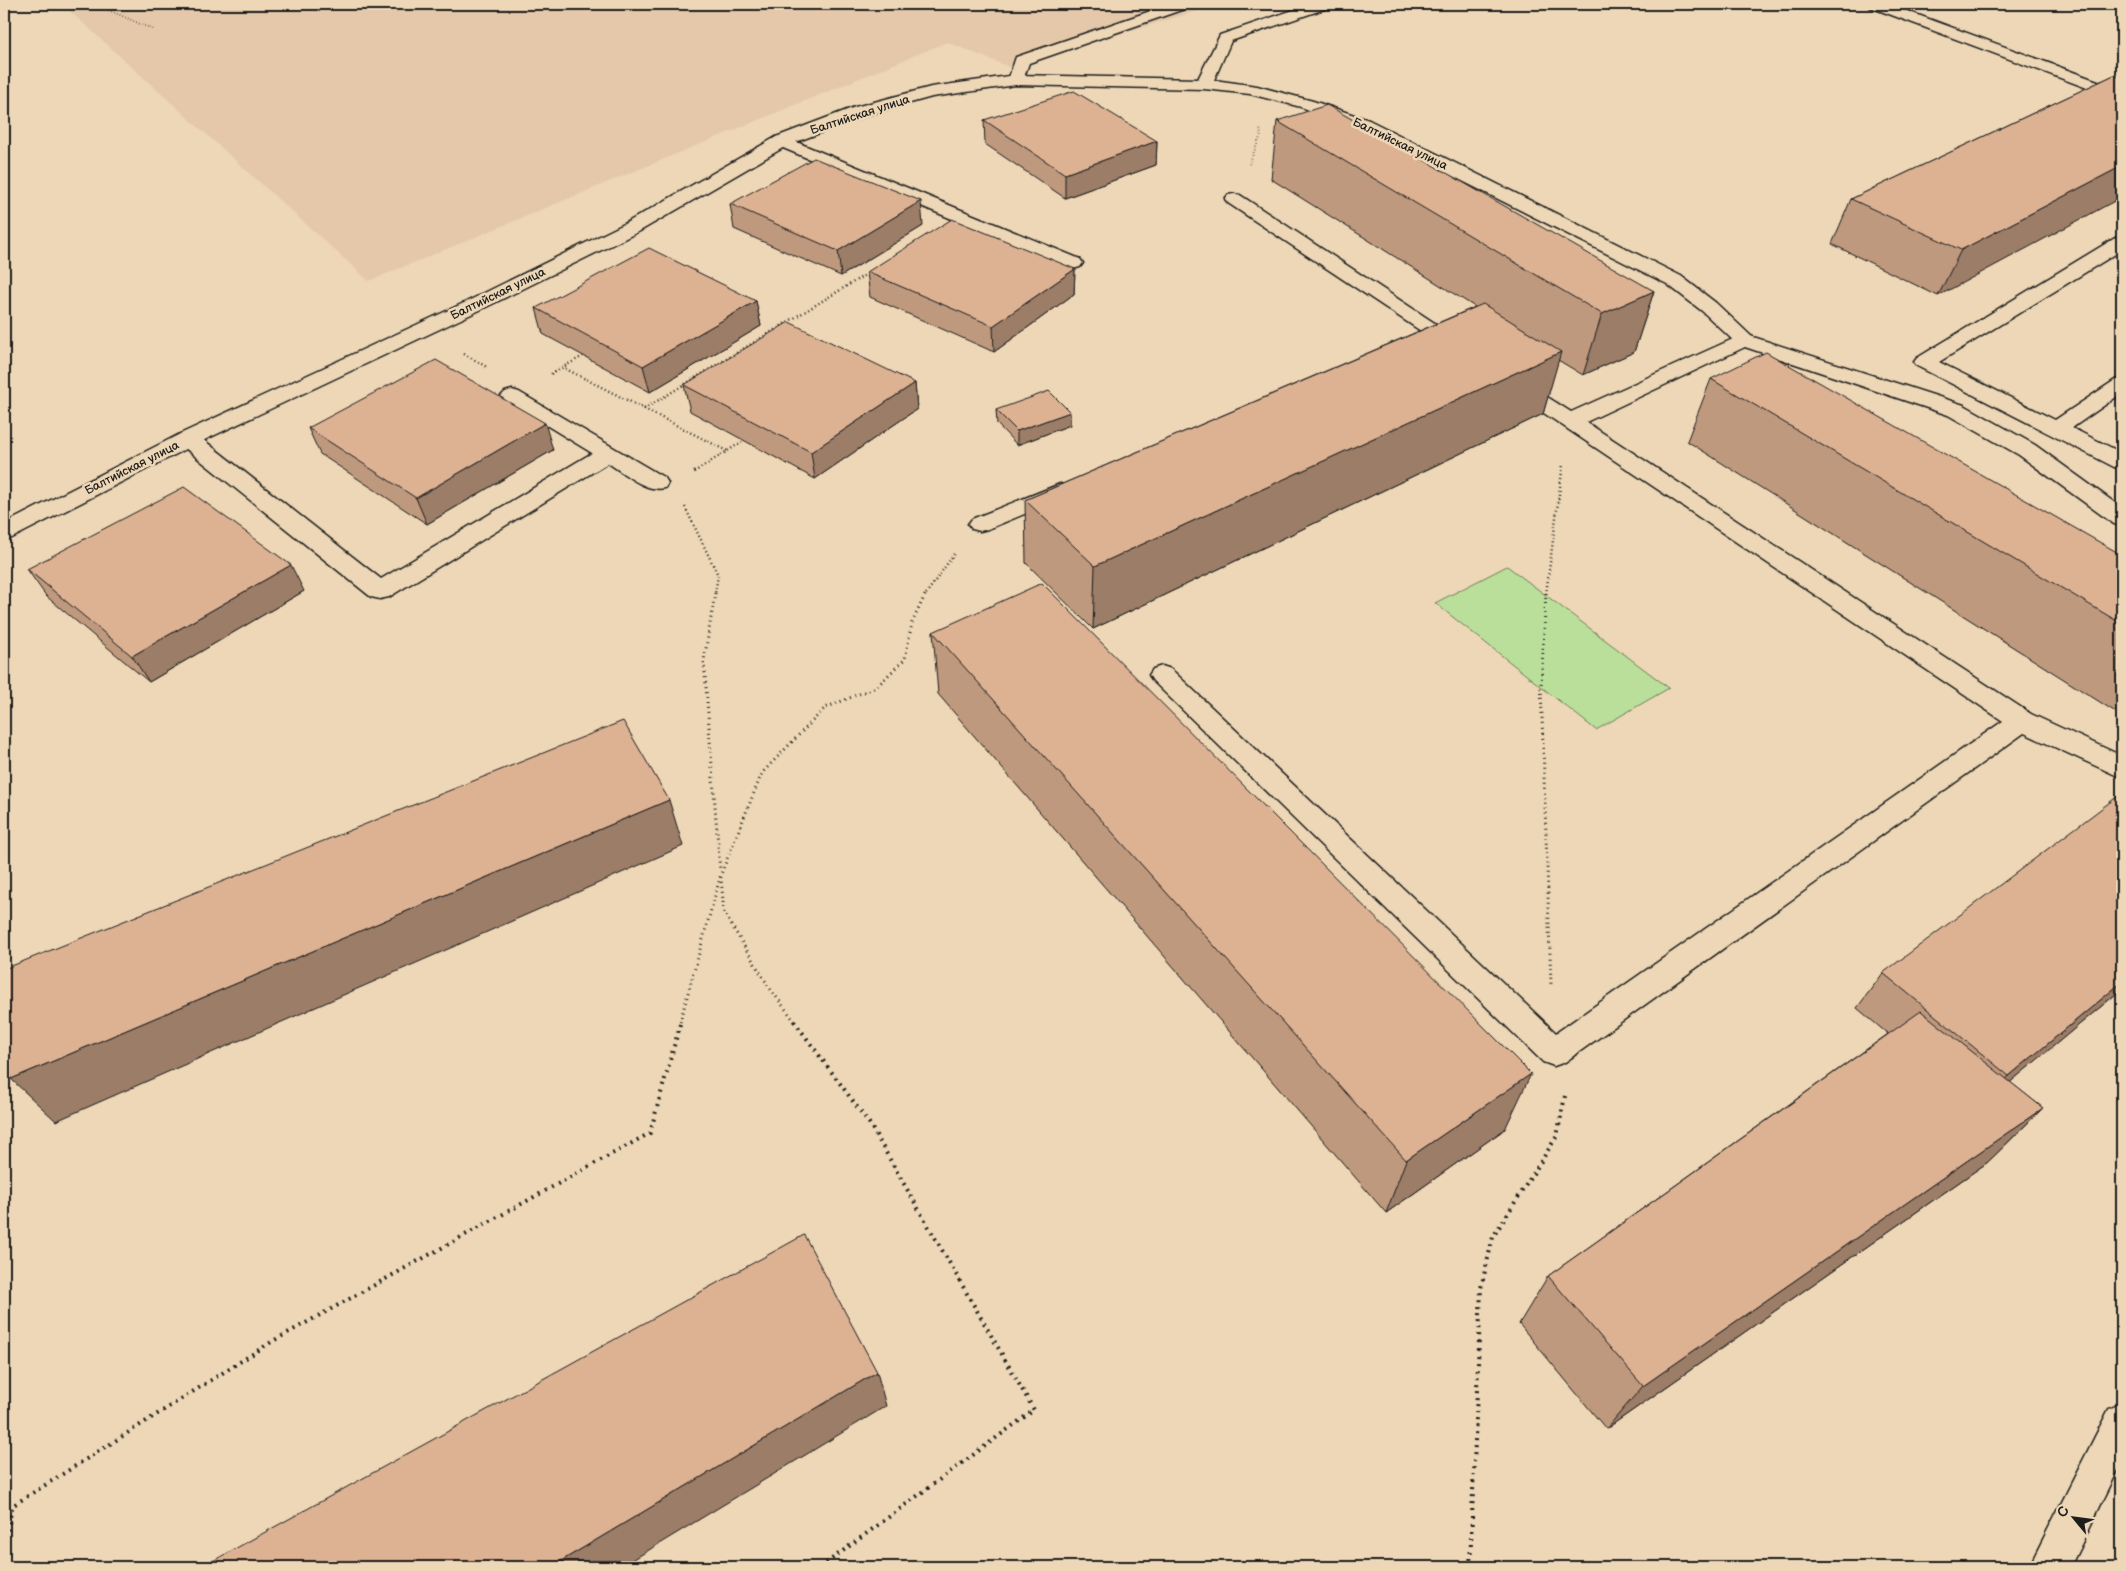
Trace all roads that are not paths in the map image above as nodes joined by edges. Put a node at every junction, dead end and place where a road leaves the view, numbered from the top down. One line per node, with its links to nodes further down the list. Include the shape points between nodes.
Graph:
1 (1185, 4): 4 (street, via 1022,60)
2 (1325, 4): 6 (street, via 1226,38)
3 (1875, 4): 7 (street)
4 (1016, 80): 6 (street, Балтийская улица); 9 (street, Балтийская улица, via 931,92 861,111)
5 (2122, 80): 7 (street)
6 (1204, 84): 13 (street, Балтийская улица, via 1251,89 1363,124 1674,280)
7 (2101, 88): 8 (street)
8 (2122, 96)
9 (782, 141): 12 (street); 20 (street, Балтийская улица, via 633,227)
10 (1234, 199): 14 (street, via 1430,339)
11 (2121, 243): 19 (street, via 1924,362)
12 (1073, 263)
13 (1744, 340): 18 (street); 25 (street, via 1956,410 2027,450)
14 (1472, 356)
15 (1496, 373): 18 (street)
16 (2122, 384): 19 (street)
17 (512, 396): 21 (street)
18 (1570, 421): 29 (street)
19 (2056, 428): 22 (street)
20 (188, 440): 21 (street, via 380,591); 27 (street, Балтийская улица)
21 (607, 454): 24 (street)
22 (2122, 462)
23 (1081, 482): 26 (street)
24 (661, 487)
25 (2122, 519)
26 (980, 524)
27 (4, 533)
28 (1162, 675): 29 (street, via 1554,1052)
29 (2022, 721): 30 (street)
30 (2122, 768)
31 (2122, 1422): 32 (street)
32 (2049, 1567)

